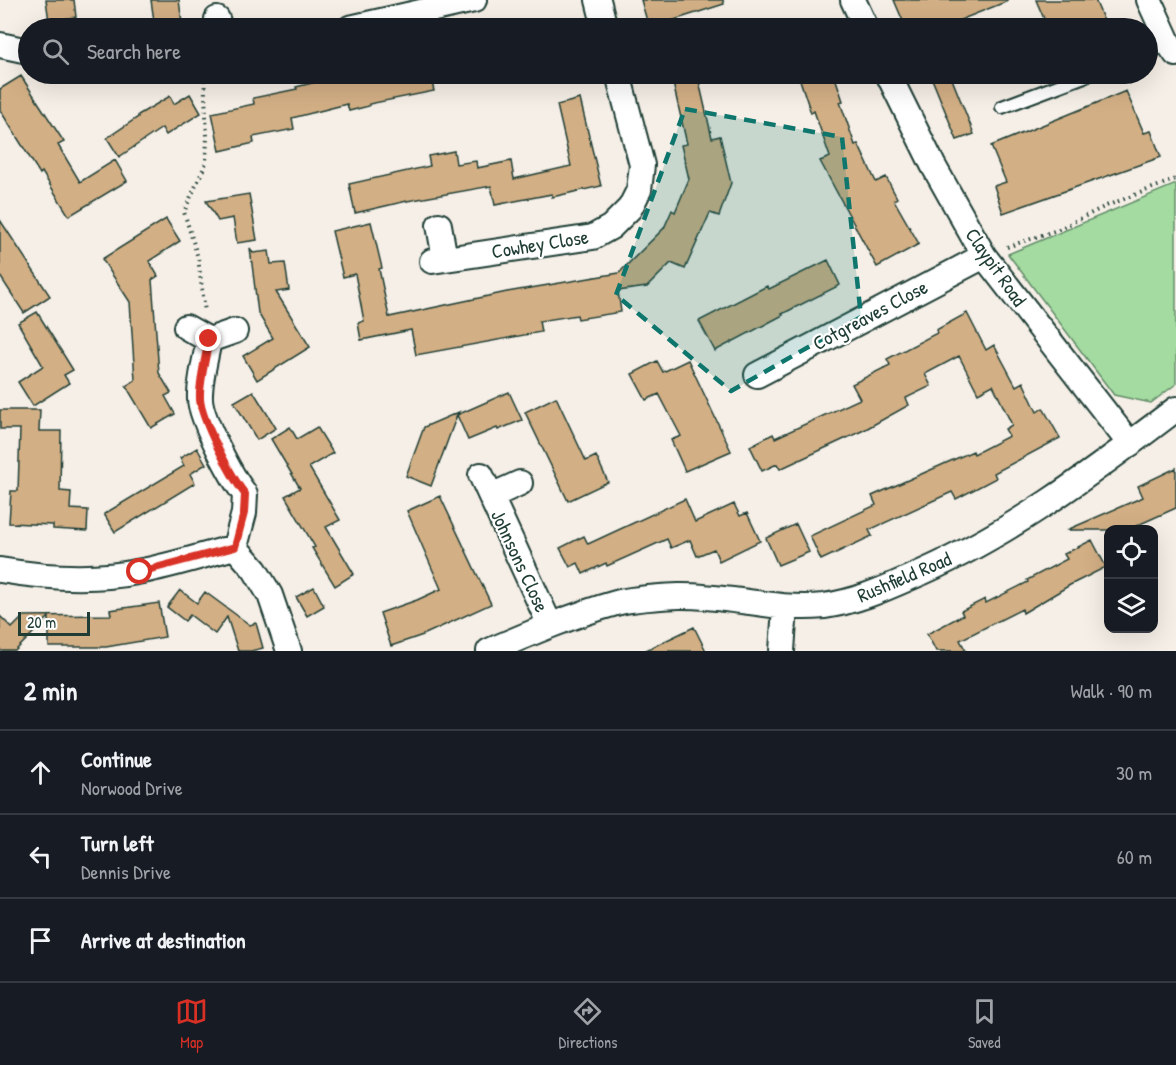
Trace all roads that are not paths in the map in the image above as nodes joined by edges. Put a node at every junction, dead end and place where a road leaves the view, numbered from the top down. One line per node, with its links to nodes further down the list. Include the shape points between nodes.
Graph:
1 (474, 0): 5 (street)
2 (598, 0): 7 (street)
3 (853, 0): 8 (street)
4 (1149, 0): 9 (street)
5 (435, 4): 6 (street)
6 (385, 18)
7 (602, 18)
8 (861, 18)
9 (1154, 18)
10 (1158, 30): 13 (street)
11 (0, 45): 12 (street)
12 (18, 49)
13 (1164, 50)
14 (621, 84): 18 (street, Cowhey Close, via 642,165 639,190 630,208 611,227 593,237 439,260)
15 (893, 84): 19 (street, Claypit Road)
16 (1063, 84): 17 (lane)
17 (1002, 107)
18 (439, 225)
19 (984, 256): 23 (street, Cotgreaves Close); 25 (street, Claypit Road)
20 (186, 327): 22 (street)
21 (235, 331): 22 (street)
22 (209, 339): 27 (street, via 200,398 203,415 234,480 245,494)
23 (757, 375)
24 (1176, 409): 25 (street, Rushfield Road)
25 (1130, 444): 29 (street, Rushfield Road, via 1035,511 929,570 867,596 824,606)
26 (520, 483): 30 (street, Johnsons Close, via 486,485)
27 (235, 547): 28 (street, via 140,572 86,578 42,577); 31 (street, via 270,595)
28 (0, 570)
29 (784, 607): 30 (street, Rushfield Road, via 730,598 679,596 618,603); 33 (street)
30 (550, 625): 32 (street, Rushfield Road)
31 (289, 651)
32 (489, 651)
33 (782, 651)

